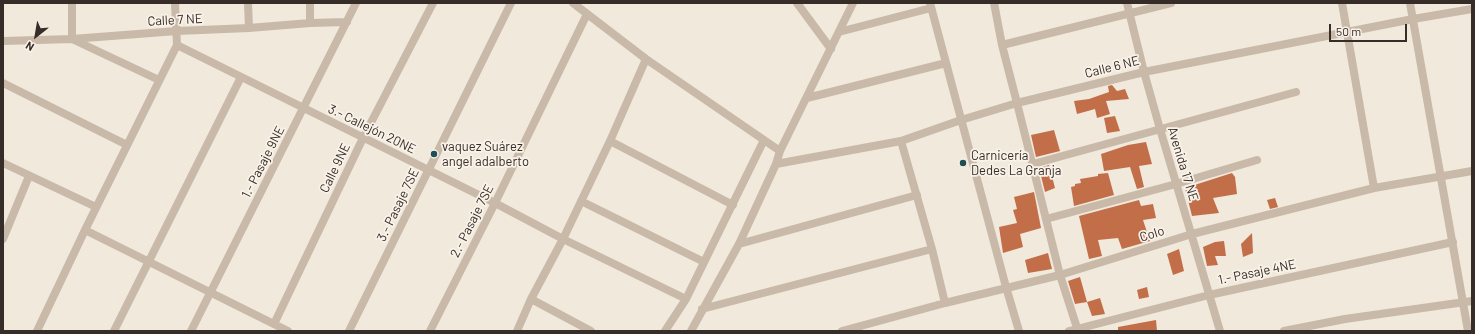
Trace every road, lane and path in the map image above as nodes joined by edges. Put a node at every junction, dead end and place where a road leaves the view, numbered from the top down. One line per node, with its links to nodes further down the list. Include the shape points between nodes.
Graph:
1 (72, 3): 27 (street)
2 (175, 3): 24 (street)
3 (248, 3): 23 (street)
4 (310, 3): 22 (street)
5 (356, 3): 21 (street, 1.- Pasaje 9NE)
6 (433, 3): 44 (street, Calle 9NE)
7 (511, 3): 54 (street, 3.- Pasaje 7SE)
8 (573, 3): 19 (street)
9 (797, 3): 31 (street)
10 (853, 3): 26 (street)
11 (994, 3): 30 (street)
12 (1128, 3): 18 (street, Avenida 17 NE)
13 (1170, 3): 18 (street)
14 (1342, 3): 25 (street)
15 (1410, 3): 20 (street)
16 (930, 6): 26 (street); 33 (street)
17 (1472, 9): 20 (street, Calle 6 NE)
18 (1130, 13): 30 (street); 34 (street, Avenida 17 NE)
19 (587, 14): 32 (street); 62 (street, 2.- Pasaje 7SE)
20 (1413, 19): 25 (street, Calle 6 NE); 57 (street)
21 (348, 22): 22 (street, Calle 7 NE); 41 (street, 1.- Pasaje 9NE)
22 (310, 23): 23 (street, Calle 7 NE)
23 (249, 28): 24 (street, Calle 7 NE)
24 (177, 31): 27 (street, Calle 7 NE); 29 (street)
25 (1347, 31): 34 (street, Calle 6 NE); 59 (street)
26 (839, 32): 31 (street)
27 (72, 39): 28 (street, Calle 7 NE); 36 (street)
28 (3, 41)
29 (176, 45): 35 (street, 3.- Callejón 20NE); 36 (street)
30 (1002, 45): 40 (street)
31 (831, 49): 39 (street)
32 (646, 59): 45 (street); 46 (street)
33 (946, 63): 39 (street); 42 (street)
34 (1144, 72): 40 (street, Calle 6 NE); 43 (street, Avenida 17 NE)
35 (241, 77): 41 (street, 3.- Callejón 20NE); 73 (street)
36 (159, 80): 48 (street)
37 (3, 84): 48 (street)
38 (1296, 92): 43 (street)
39 (807, 98): 49 (street)
40 (1018, 103): 42 (street, Calle 6 NE); 53 (street)
41 (304, 108): 44 (street, 3.- Callejón 20NE); 77 (street, 1.- Pasaje 9NE)
42 (961, 120): 47 (street, Calle 6 NE); 76 (street)
43 (1160, 129): 53 (street); 58 (street, Avenida 17 NE)
44 (363, 138): 54 (street, 3.- Callejón 20NE); 86 (street, Calle 9NE)
45 (764, 140): 49 (street); 63 (street)
46 (610, 141): 61 (street); 63 (street)
47 (901, 141): 52 (street, Calle 6 NE); 60 (street)
48 (127, 145): 64 (street)
49 (780, 151): 52 (street)
50 (1257, 160): 58 (street)
51 (3, 163): 56 (street)
52 (776, 164): 71 (street)
53 (1033, 164): 65 (street)
54 (429, 170): 62 (street, 3.- Callejón 20NE); 92 (street, 3.- Pasaje 7SE)
55 (1472, 171): 57 (street, Colo)
56 (29, 176): 64 (street); 68 (street)
57 (1442, 177): 59 (street, Colo); 70 (street)
58 (1176, 184): 65 (street); 67 (street, Avenida 17 NE)
59 (1374, 188): 67 (street, Colo)
60 (916, 194): 71 (street); 72 (street)
61 (582, 201): 69 (street); 74 (street)
62 (495, 203): 69 (street, 3.- Callejón 20NE); 93 (street, 2.- Pasaje 7SE)
63 (733, 205): 74 (street)
64 (96, 207): 66 (street)
65 (1046, 219): 75 (street)
66 (85, 230): 73 (street); 88 (street)
67 (1192, 234): 75 (street, Colo); 78 (street, Avenida 17 NE)
68 (3, 239)
69 (563, 239): 79 (street); 80 (street, 3.- Callejón 20NE)
70 (1453, 242): 78 (street, 1.- Pasaje 4NE); 82 (street)
71 (739, 244): 84 (street)
72 (932, 249): 83 (street); 84 (street)
73 (150, 262): 77 (street); 89 (street)
74 (704, 262): 80 (street)
75 (1060, 275): 76 (street, Colo); 87 (street)
76 (1006, 287): 83 (street, Colo); 100 (street)
77 (211, 292): 86 (street); 90 (street, 1.- Pasaje 9NE)
78 (1209, 295): 87 (street, 1.- Pasaje 4NE); 102 (street, Avenida 17 NE)
79 (530, 299): 94 (street); 95 (street)
80 (686, 299): 96 (street)
81 (1472, 301): 82 (street)
82 (1463, 302): 103 (street, via 1345,319); 104 (street)
83 (945, 303): 85 (street, Colo)
84 (702, 309): 97 (street)
85 (874, 322): 98 (street, Colo); 99 (street)
86 (274, 324): 91 (street)
87 (1078, 330): 101 (street, 1.- Pasaje 4NE)
88 (37, 331)
89 (114, 331)
90 (191, 331)
91 (288, 331)
92 (349, 331)
93 (430, 331)
94 (516, 331)
95 (591, 331)
96 (665, 331)
97 (691, 331)
98 (842, 331)
99 (876, 331)
100 (1019, 331)
101 (1069, 331)
102 (1220, 331)
103 (1284, 331)
104 (1468, 331)

